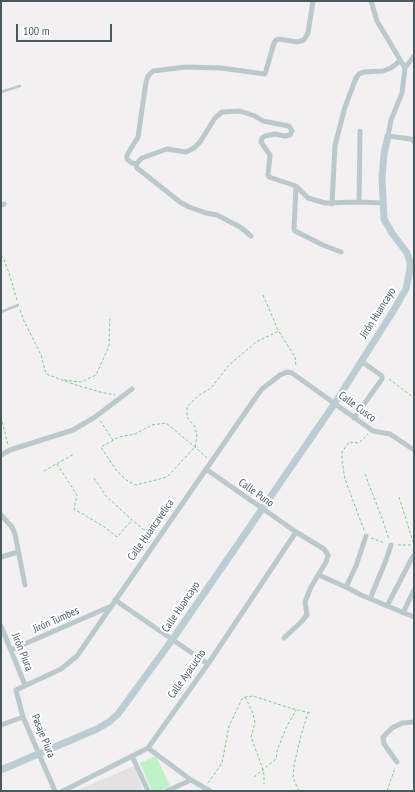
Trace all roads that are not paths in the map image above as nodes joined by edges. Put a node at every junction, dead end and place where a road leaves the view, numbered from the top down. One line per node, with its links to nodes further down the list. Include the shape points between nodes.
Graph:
1 (313, 1): 11 (street, via 308,33 304,40 276,40 265,74 221,68 186,67 153,71 146,82 138,137 127,155 129,161)
2 (371, 1): 4 (street, via 377,21)
3 (414, 56): 5 (street)
4 (400, 61): 5 (street); 15 (street, via 391,68 364,72 356,78 335,145)
5 (405, 68): 9 (street, via 402,93 391,120)
6 (20, 86): 7 (lane)
7 (1, 92)
8 (360, 131): 13 (street)
9 (388, 136): 10 (street, via 411,139); 14 (street, Jirón Huancayo, via 384,154)
10 (414, 142)
11 (136, 164): 12 (street, via 142,158 167,149 186,152 194,148 222,112 240,111 263,121 289,126 292,131 290,135 265,136 261,142 270,155 269,178); 16 (street, via 180,202 217,215)
12 (296, 186): 15 (street, via 308,198); 17 (street, via 295,231)
13 (359, 202): 14 (street); 15 (street)
14 (383, 203): 18 (street, Jirón Huancayo, via 384,219 407,253)
15 (332, 204)
16 (251, 236)
17 (341, 252)
18 (412, 272): 21 (street, Jirón Huancayo, via 406,289)
19 (18, 306): 20 (lane)
20 (1, 312)
21 (361, 361): 24 (street, Jirón Huancayo); 25 (street, via 382,376 382,379)
22 (294, 374): 24 (street, Calle Cusco); 28 (street, Calle Huancavelica, via 285,373 259,393)
23 (132, 389): 27 (street, via 73,430)
24 (335, 403): 25 (street, Calle Cusco); 29 (street, Calle Huancayo)
25 (354, 418): 26 (street, Calle Cusco, via 373,432 390,434)
26 (414, 450)
27 (1, 455)
28 (206, 469): 29 (street, Calle Puno); 42 (street, Calle Huancavelica)
29 (261, 509): 31 (street, Calle Puno); 49 (street, Calle Huancayo)
30 (1, 515): 34 (street, via 12,527)
31 (296, 532): 37 (street, Calle Puno, via 324,549 328,555); 51 (street, Calle Ayacucho)
32 (366, 536): 39 (street)
33 (390, 545): 41 (street)
34 (18, 552): 36 (street); 38 (street)
35 (413, 556): 43 (street)
36 (1, 557)
37 (319, 576): 39 (street); 48 (street, via 305,602 307,614)
38 (25, 585)
39 (346, 587): 41 (street)
40 (414, 590): 45 (street)
41 (370, 599): 43 (street)
42 (115, 600): 44 (street, Calle Huancavelica); 49 (street)
43 (387, 606): 45 (street)
44 (110, 607): 50 (street, Jirón Tumbes); 52 (street, Calle Huancavelica, via 71,662)
45 (403, 613): 46 (street)
46 (414, 617)
47 (1, 626): 50 (street, Jirón Piura)
48 (284, 638)
49 (172, 640): 51 (street); 58 (street, Calle Huancayo, via 112,720)
50 (11, 650): 52 (street, Jirón Piura)
51 (208, 664): 57 (street, Calle Ayacucho)
52 (25, 685): 53 (street, Calle Huancavelica)
53 (17, 689): 54 (street, Pasaje Piura)
54 (24, 717): 56 (street); 58 (street, Pasaje Piura)
55 (414, 722): 60 (street, via 402,723 383,737 384,744)
56 (1, 725)
57 (148, 748): 59 (street, Calle Ayacucho); 62 (street)
58 (39, 755): 61 (street, Calle Huancayo); 64 (street, Pasaje Piura)
59 (132, 756): 65 (street, Calle Ayacucho); 66 (street)
60 (397, 762)
61 (1, 770)
62 (191, 780): 63 (street); 67 (street)
63 (207, 790)
64 (55, 791)
65 (63, 791)
66 (148, 791)
67 (167, 791)

